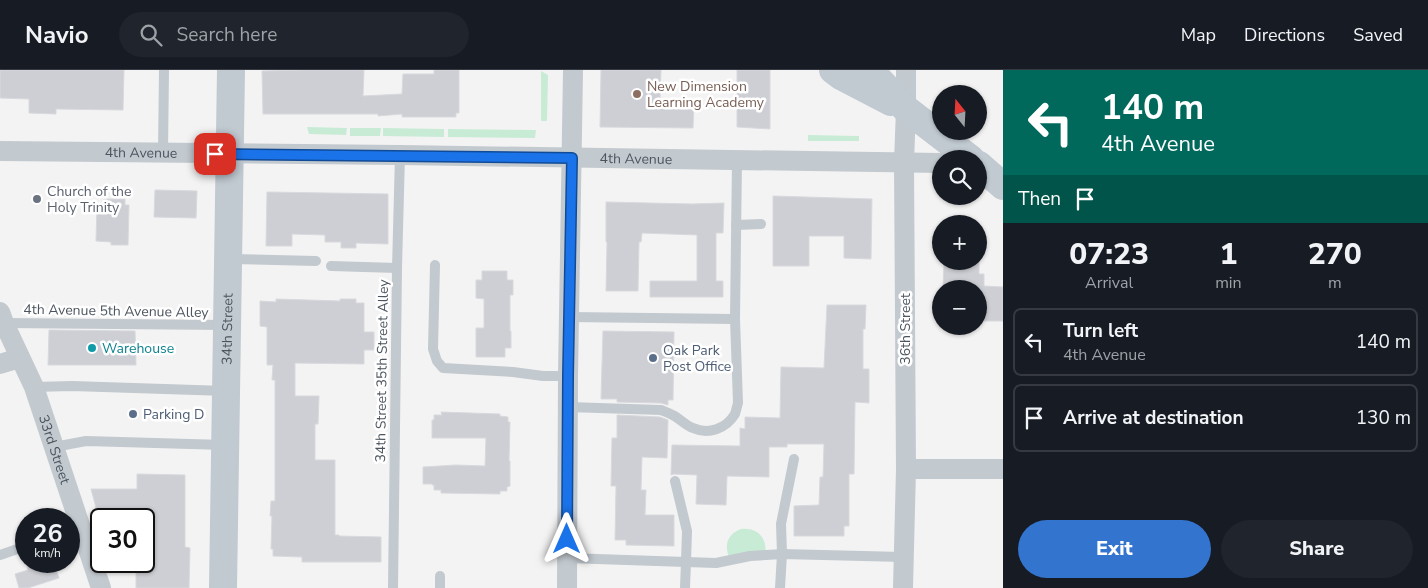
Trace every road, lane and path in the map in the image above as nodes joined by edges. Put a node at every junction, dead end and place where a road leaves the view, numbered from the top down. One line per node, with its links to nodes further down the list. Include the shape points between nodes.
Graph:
1 (164, 70): 10 (lane)
2 (231, 70): 11 (street, 34th Street)
3 (574, 70): 13 (street)
4 (833, 70): 7 (street)
5 (870, 70): 7 (street)
6 (906, 70): 7 (street, 36th Street)
7 (906, 109): 8 (street); 15 (street, 36th Street)
8 (959, 150)
9 (0, 151): 10 (street, 4th Avenue)
10 (163, 153): 11 (street, 4th Avenue)
11 (230, 154): 12 (street, 4th Avenue); 21 (street, 34th Street)
12 (400, 155): 13 (street, 4th Avenue); 25 (lane, 34th Street 35th Street Alley)
13 (572, 158): 14 (street, 4th Avenue); 26 (street)
14 (737, 160): 15 (street, 4th Avenue); 20 (lane)
15 (904, 162): 16 (street, 4th Avenue); 39 (street, 36th Street)
16 (932, 162)
17 (987, 172): 18 (street)
18 (1003, 186)
19 (761, 224): 20 (lane)
20 (736, 225): 28 (lane)
21 (229, 259): 22 (lane); 29 (street, 34th Street)
22 (316, 261)
23 (435, 265): 32 (lane, via 433,349 436,361 443,368)
24 (331, 266): 25 (lane)
25 (397, 268): 53 (lane, 34th Street 35th Street Alley)
26 (569, 317): 28 (lane); 32 (street)
27 (2, 318): 29 (lane, 4th Avenue 5th Avenue Alley); 30 (street, 33rd Street)
28 (735, 319): 35 (lane, via 738,403 735,414 720,428 699,431 661,410)
29 (228, 326): 34 (street, 34th Street)
30 (20, 358): 31 (street); 33 (street, 33rd Street)
31 (0, 364)
32 (568, 376): 35 (street)
33 (34, 387): 34 (lane); 37 (street, 33rd Street)
34 (227, 391): 36 (street, 34th Street)
35 (568, 408): 48 (street)
36 (226, 445): 37 (lane, via 86,440); 52 (street, 34th Street)
37 (54, 447): 42 (street, 33rd Street)
38 (794, 459): 45 (lane, via 782,516)
39 (906, 469): 40 (street); 47 (street, 36th Street)
40 (1003, 469)
41 (675, 481): 49 (lane, via 687,531)
42 (69, 508)
43 (80, 542): 51 (street, 33rd Street)
44 (15, 550): 46 (lane)
45 (782, 554): 47 (lane); 49 (lane, via 716,563); 57 (lane)
46 (0, 555)
47 (903, 556): 58 (street, 36th Street)
48 (567, 558): 49 (lane); 55 (street)
49 (686, 562): 56 (lane)
50 (440, 576): 54 (lane)
51 (100, 588)
52 (223, 588)
53 (393, 588)
54 (440, 588)
55 (567, 588)
56 (684, 588)
57 (780, 588)
58 (902, 588)

